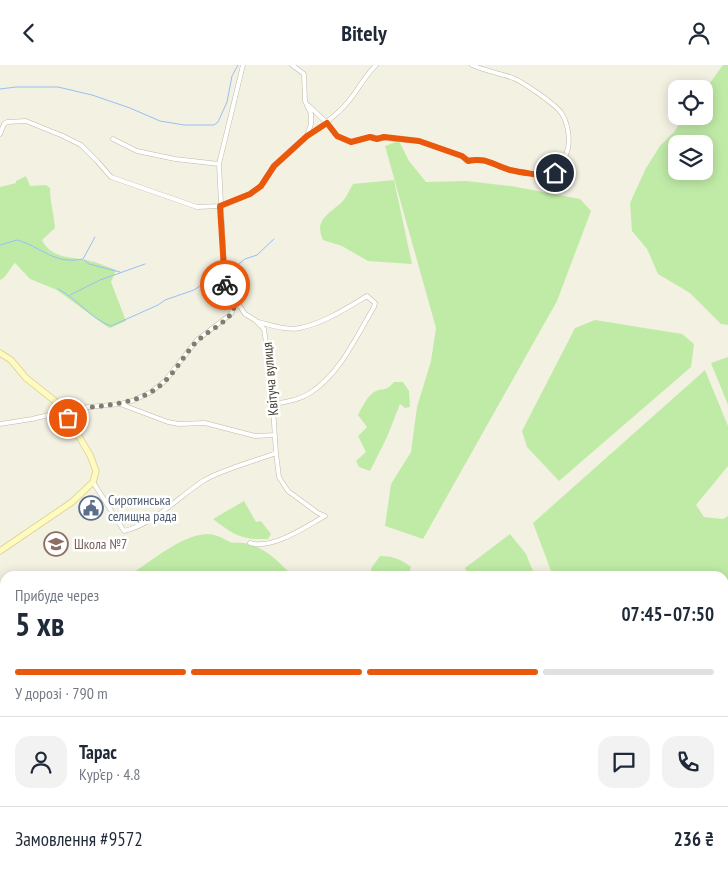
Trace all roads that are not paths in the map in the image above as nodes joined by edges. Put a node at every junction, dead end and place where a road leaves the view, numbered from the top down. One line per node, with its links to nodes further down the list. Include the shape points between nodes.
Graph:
1 (243, 65): 10 (street, Квітуча вулиця)
2 (292, 65): 5 (street, via 304,74)
3 (376, 65): 6 (street)
4 (472, 65): 6 (street, via 515,79 559,110 569,139 563,161 550,177 508,169 484,160 468,161 426,143 384,137 351,142 337,136)
5 (306, 104): 6 (street); 8 (street, via 311,114)
6 (327, 123): 8 (street)
7 (0, 134): 11 (street, via 7,122 26,121 81,145 111,177 197,207)
8 (307, 136): 11 (street, via 274,166 261,186)
9 (113, 139): 10 (street, via 137,151)
10 (219, 164): 11 (street, Квітуча вулиця)
11 (220, 206): 12 (street, Квітуча вулиця, via 225,284)
12 (236, 301): 13 (street, Квітуча вулиця, via 245,314); 15 (street, via 231,314 197,341 165,381 151,392)
13 (256, 321): 16 (street, Квітуча вулиця, via 264,329 266,338); 16 (street, via 281,328 299,328 329,317 367,296 375,303 338,368 326,381 309,394)
14 (0, 353): 17 (street)
15 (120, 404): 17 (street); 19 (street, via 168,422 205,423 254,436)
16 (273, 404): 19 (street, Квітуча вулиця)
17 (64, 412): 18 (street); 21 (street, via 90,455 96,471)
18 (0, 424)
19 (275, 435): 20 (street, Квітуча вулиця)
20 (276, 453): 21 (street, via 204,480 152,518 124,531); 22 (street, Квітуча вулиця, via 279,477 285,487 325,516 270,543)
21 (92, 482): 23 (street, via 72,502)
22 (250, 543)
23 (0, 551)

